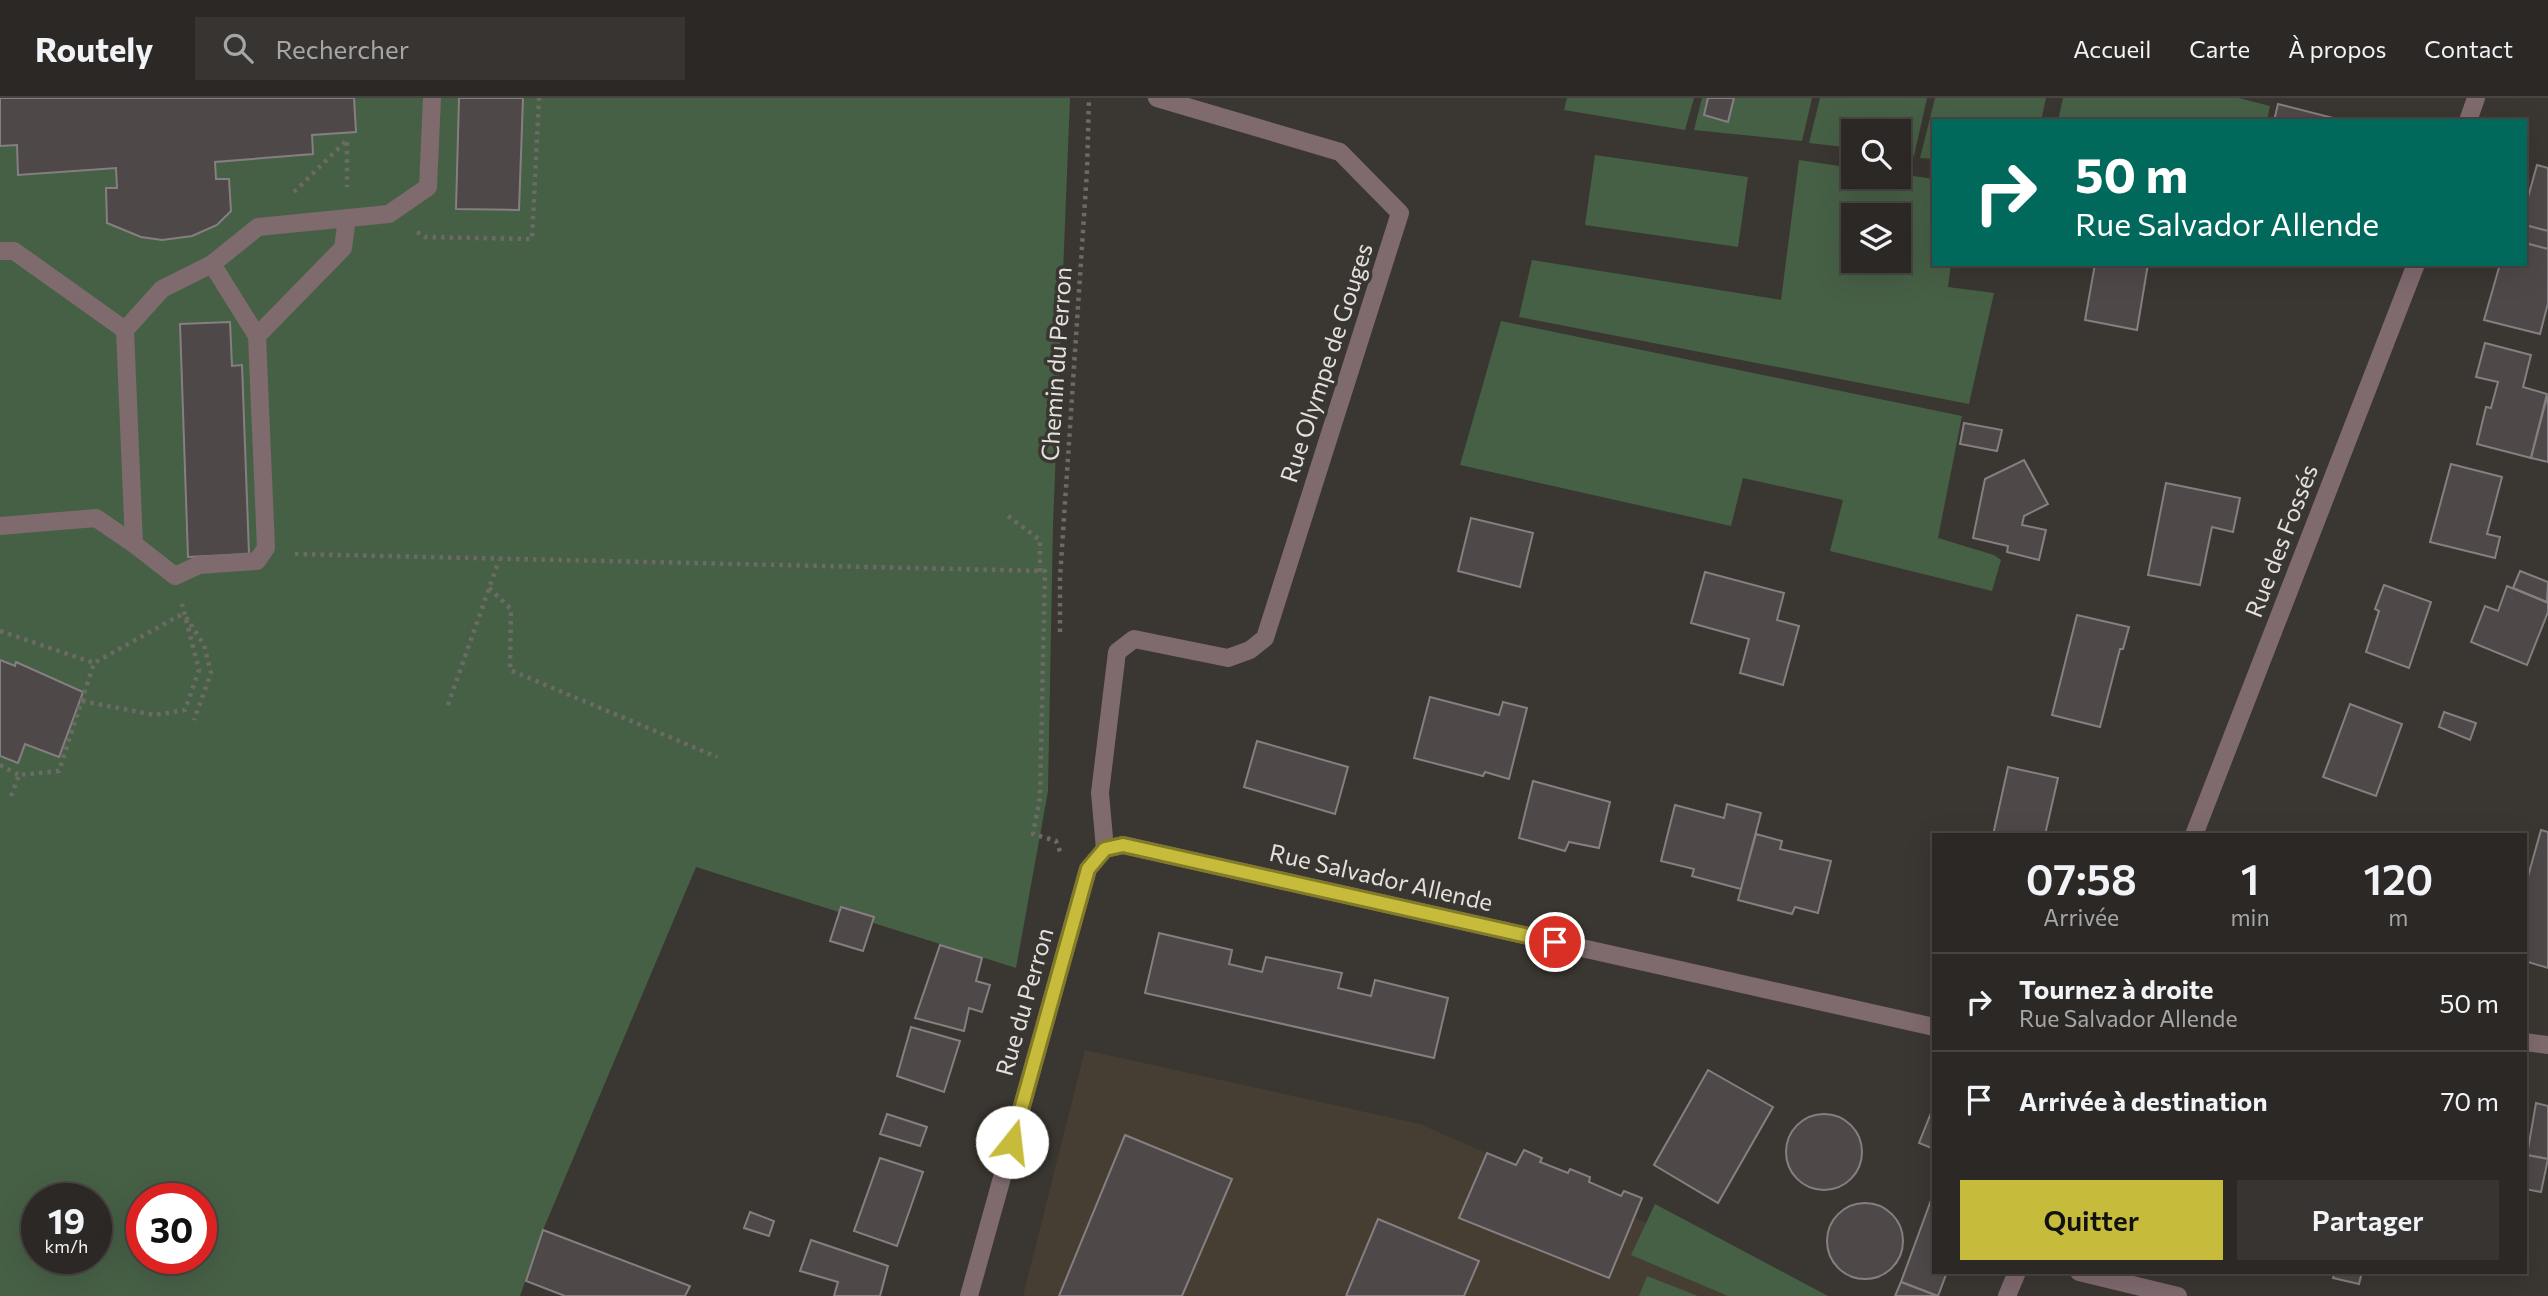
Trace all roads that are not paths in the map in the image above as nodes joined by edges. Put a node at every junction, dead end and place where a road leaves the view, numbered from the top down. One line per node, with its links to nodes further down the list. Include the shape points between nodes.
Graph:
1 (432, 98): 5 (street, via 428,187 390,214)
2 (1157, 98): 14 (street, Rue Olympe de Gouges, via 1340,152 1400,213 1265,638 1228,659 1134,639 1117,652 1100,793)
3 (2476, 98): 4 (street)
4 (2469, 119)
5 (347, 218): 7 (street, via 258,227); 10 (street, via 343,248)
6 (0, 251): 9 (street, via 14,251)
7 (212, 264): 9 (street, via 162,289); 10 (street)
8 (2415, 266): 13 (street, Rue des Fossés)
9 (125, 330): 12 (street)
10 (257, 336): 12 (street, via 266,548 257,561 199,565 175,576)
11 (0, 526): 12 (street, via 96,518)
12 (134, 544)
13 (2195, 833)
14 (1105, 849): 15 (street, Rue Salvador Allende, via 1123,845); 20 (street, Rue du Perron, via 1088,869)
15 (1932, 1027)
16 (2527, 1042): 17 (street)
17 (2548, 1045)
18 (2016, 1274): 21 (street)
19 (2086, 1274): 22 (street)
20 (968, 1296)
21 (2007, 1296)
22 (2178, 1296)

